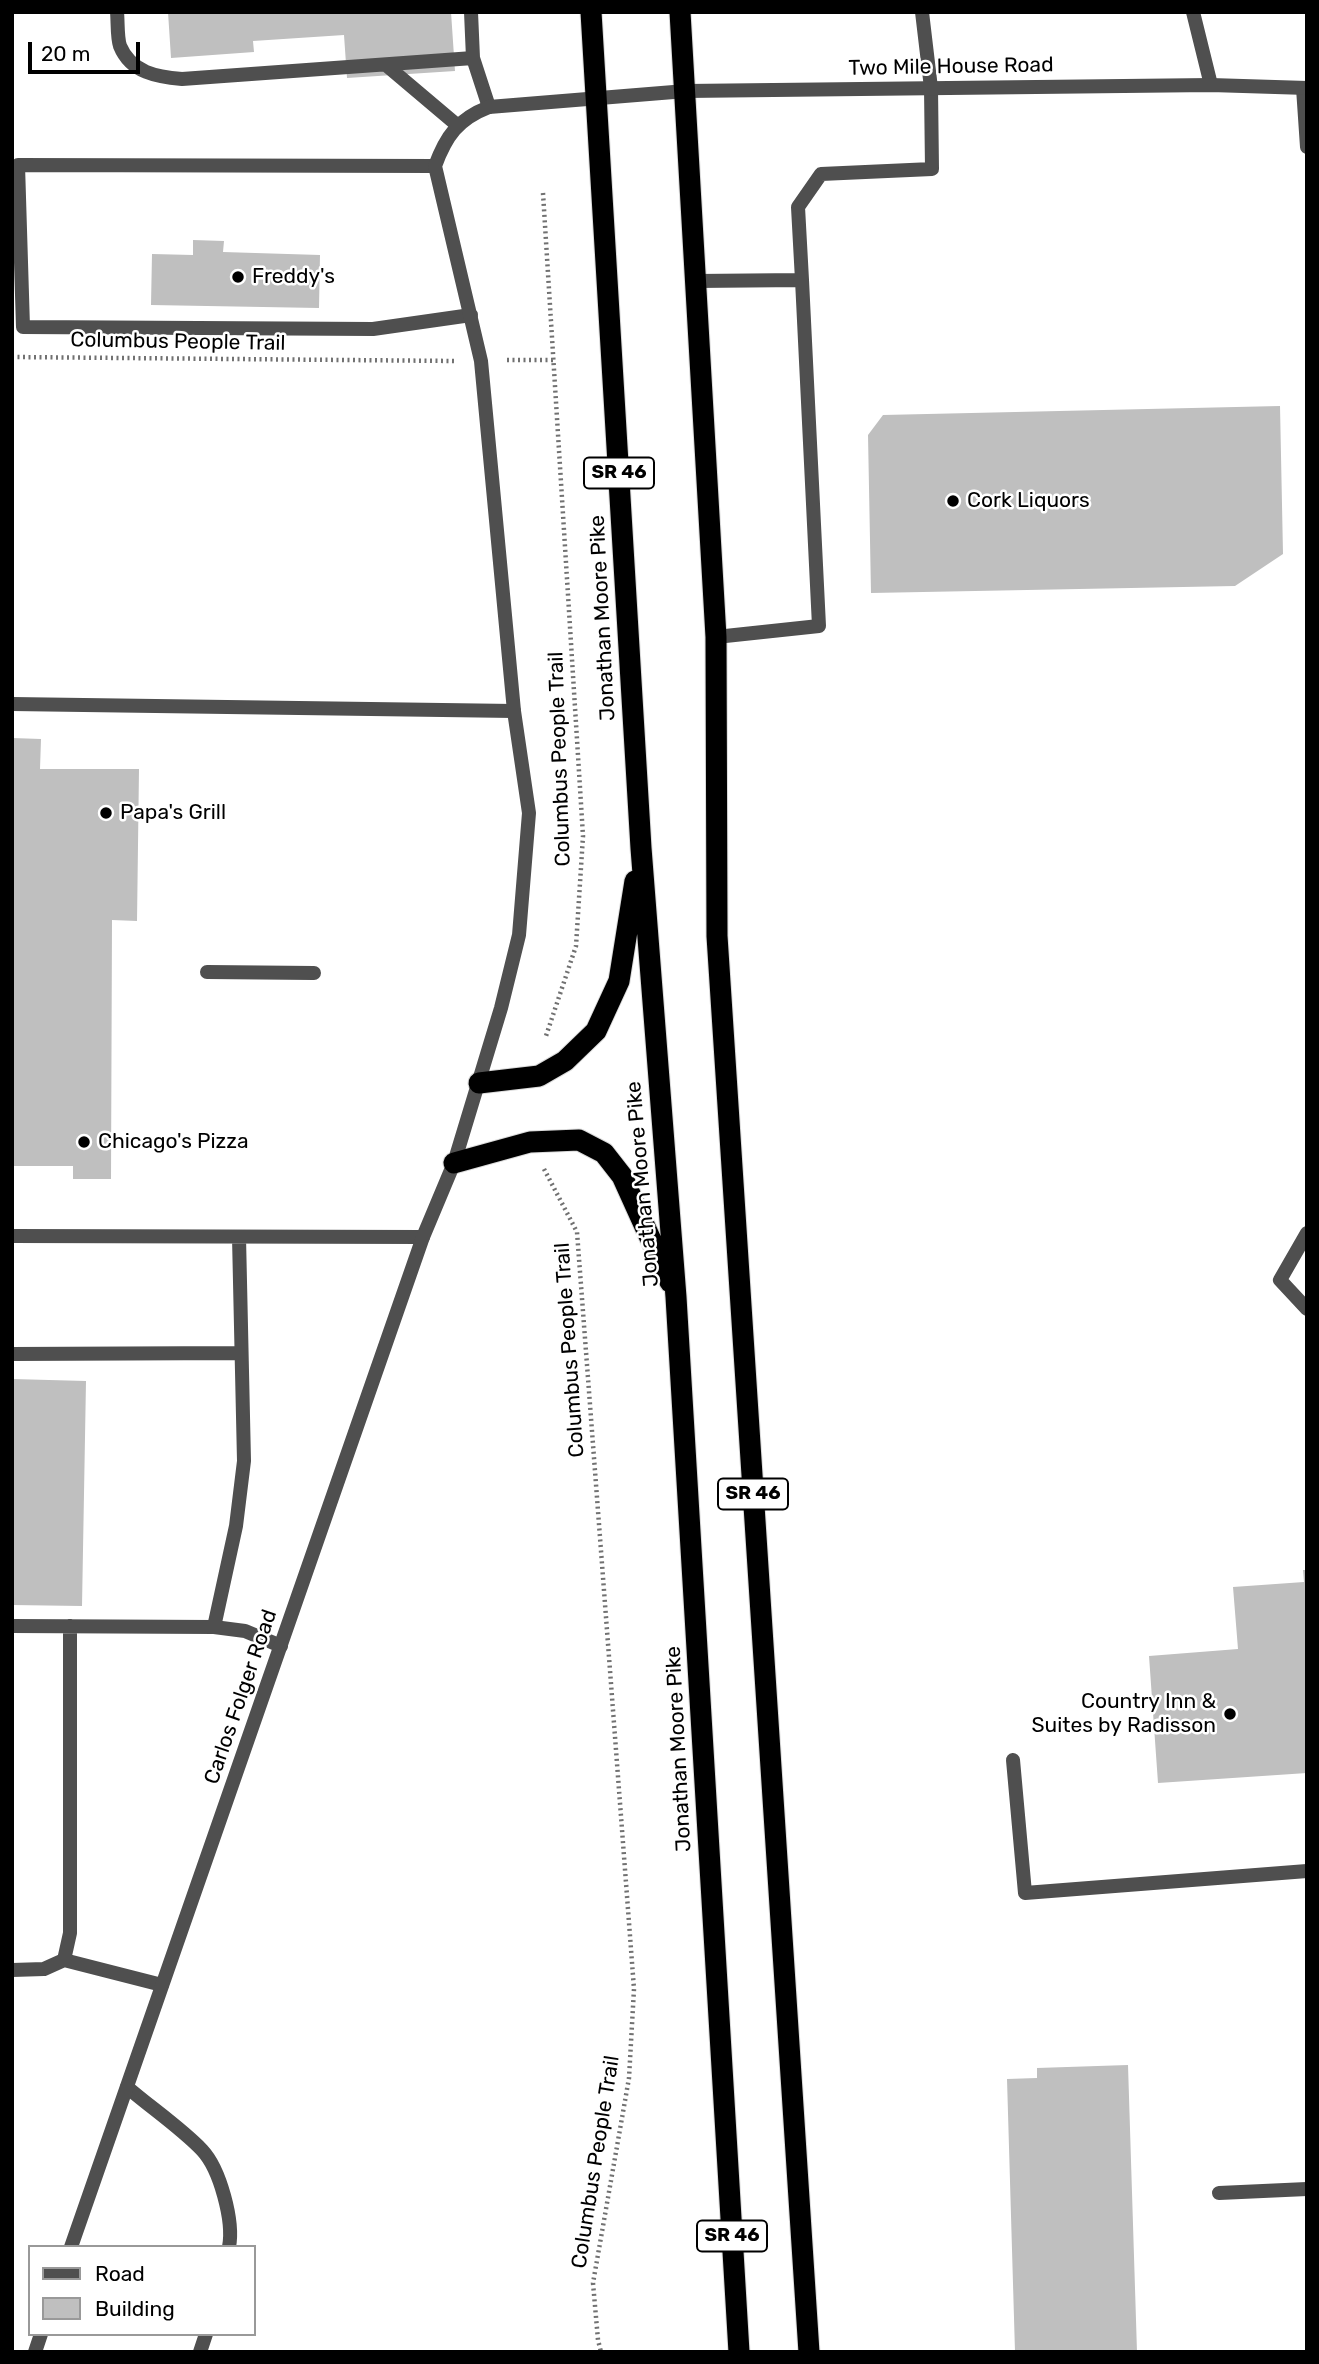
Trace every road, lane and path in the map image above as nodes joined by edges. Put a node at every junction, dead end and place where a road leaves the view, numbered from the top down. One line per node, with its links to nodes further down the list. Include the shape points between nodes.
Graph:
1 (117, 12): 8 (street, via 120,46 134,66 155,77)
2 (471, 12): 7 (street)
3 (590, 12): 13 (highway, Jonathan Moore Pike / SR 46)
4 (680, 12): 12 (highway, SR 46)
5 (922, 12): 10 (street)
6 (1193, 12): 9 (street)
7 (473, 58): 8 (street); 14 (street)
8 (386, 65): 15 (street)
9 (1211, 85): 10 (street, Two Mile House Road); 11 (street, Two Mile House Road)
10 (931, 88): 12 (street, Two Mile House Road); 19 (street, via 932,169 821,174 798,207)
11 (1305, 88): 16 (street)
12 (686, 91): 13 (street, Two Mile House Road); 20 (highway, SR 46)
13 (596, 99): 14 (street, Two Mile House Road); 28 (highway, Jonathan Moore Pike / SR 46)
14 (489, 107): 15 (street)
15 (457, 125): 17 (street, via 442,145)
16 (1307, 147)
17 (435, 166): 21 (street, Carlos Folger Road); 21 (street, via 18,165 23,327 373,329)
18 (543, 192): 23 (path, Columbus People Trail)
19 (803, 280): 20 (street); 25 (street, via 819,626)
20 (696, 281): 25 (highway, SR 46)
21 (471, 315): 24 (street, Carlos Folger Road)
22 (12, 357): 24 (path, Columbus People Trail)
23 (553, 360): 24 (path, Columbus People Trail); 31 (path, Columbus People Trail, via 583,836 576,946 543,1045)
24 (481, 361): 27 (street, Carlos Folger Road)
25 (716, 637): 59 (highway, SR 46, via 717,936)
26 (12, 704): 27 (street)
27 (514, 710): 32 (street, Carlos Folger Road, via 529,813 519,935)
28 (641, 848): 31 (highway, via 619,981 596,1031 565,1061); 39 (highway, Jonathan Moore Pike / SR 46)
29 (207, 972): 30 (street)
30 (314, 973)
31 (539, 1076): 32 (highway)
32 (479, 1083): 34 (street, Carlos Folger Road)
33 (530, 1142): 34 (highway); 39 (highway, via 579,1139 604,1153 622,1176); 57 (path, Columbus People Trail, via 577,1232 634,1989 629,2078 593,2283)
34 (454, 1163): 38 (street, Carlos Folger Road)
35 (1307, 1233): 40 (street, via 1280,1280)
36 (12, 1236): 37 (street)
37 (239, 1237): 38 (street); 41 (street)
38 (423, 1237): 46 (street, Carlos Folger Road)
39 (676, 1297): 58 (highway, Jonathan Moore Pike / SR 46)
40 (1307, 1309)
41 (241, 1353): 42 (street); 45 (street, via 244,1461 236,1526)
42 (12, 1354)
43 (12, 1626): 44 (street)
44 (71, 1626): 45 (street); 49 (street, via 70,1933)
45 (214, 1627): 46 (street, via 245,1631)
46 (281, 1646): 51 (street, Carlos Folger Road)
47 (1013, 1760): 48 (street, via 1025,1893)
48 (1307, 1871)
49 (64, 1959): 50 (street, via 44,1969); 51 (street)
50 (12, 1970)
51 (162, 1985): 52 (street, Carlos Folger Road)
52 (127, 2087): 55 (street, Carlos Folger Road); 56 (street, via 204,2151 224,2192)
53 (1307, 2189): 54 (street)
54 (1219, 2193)
55 (72, 2245)
56 (229, 2245)
57 (601, 2352)
58 (739, 2352)
59 (808, 2352)

